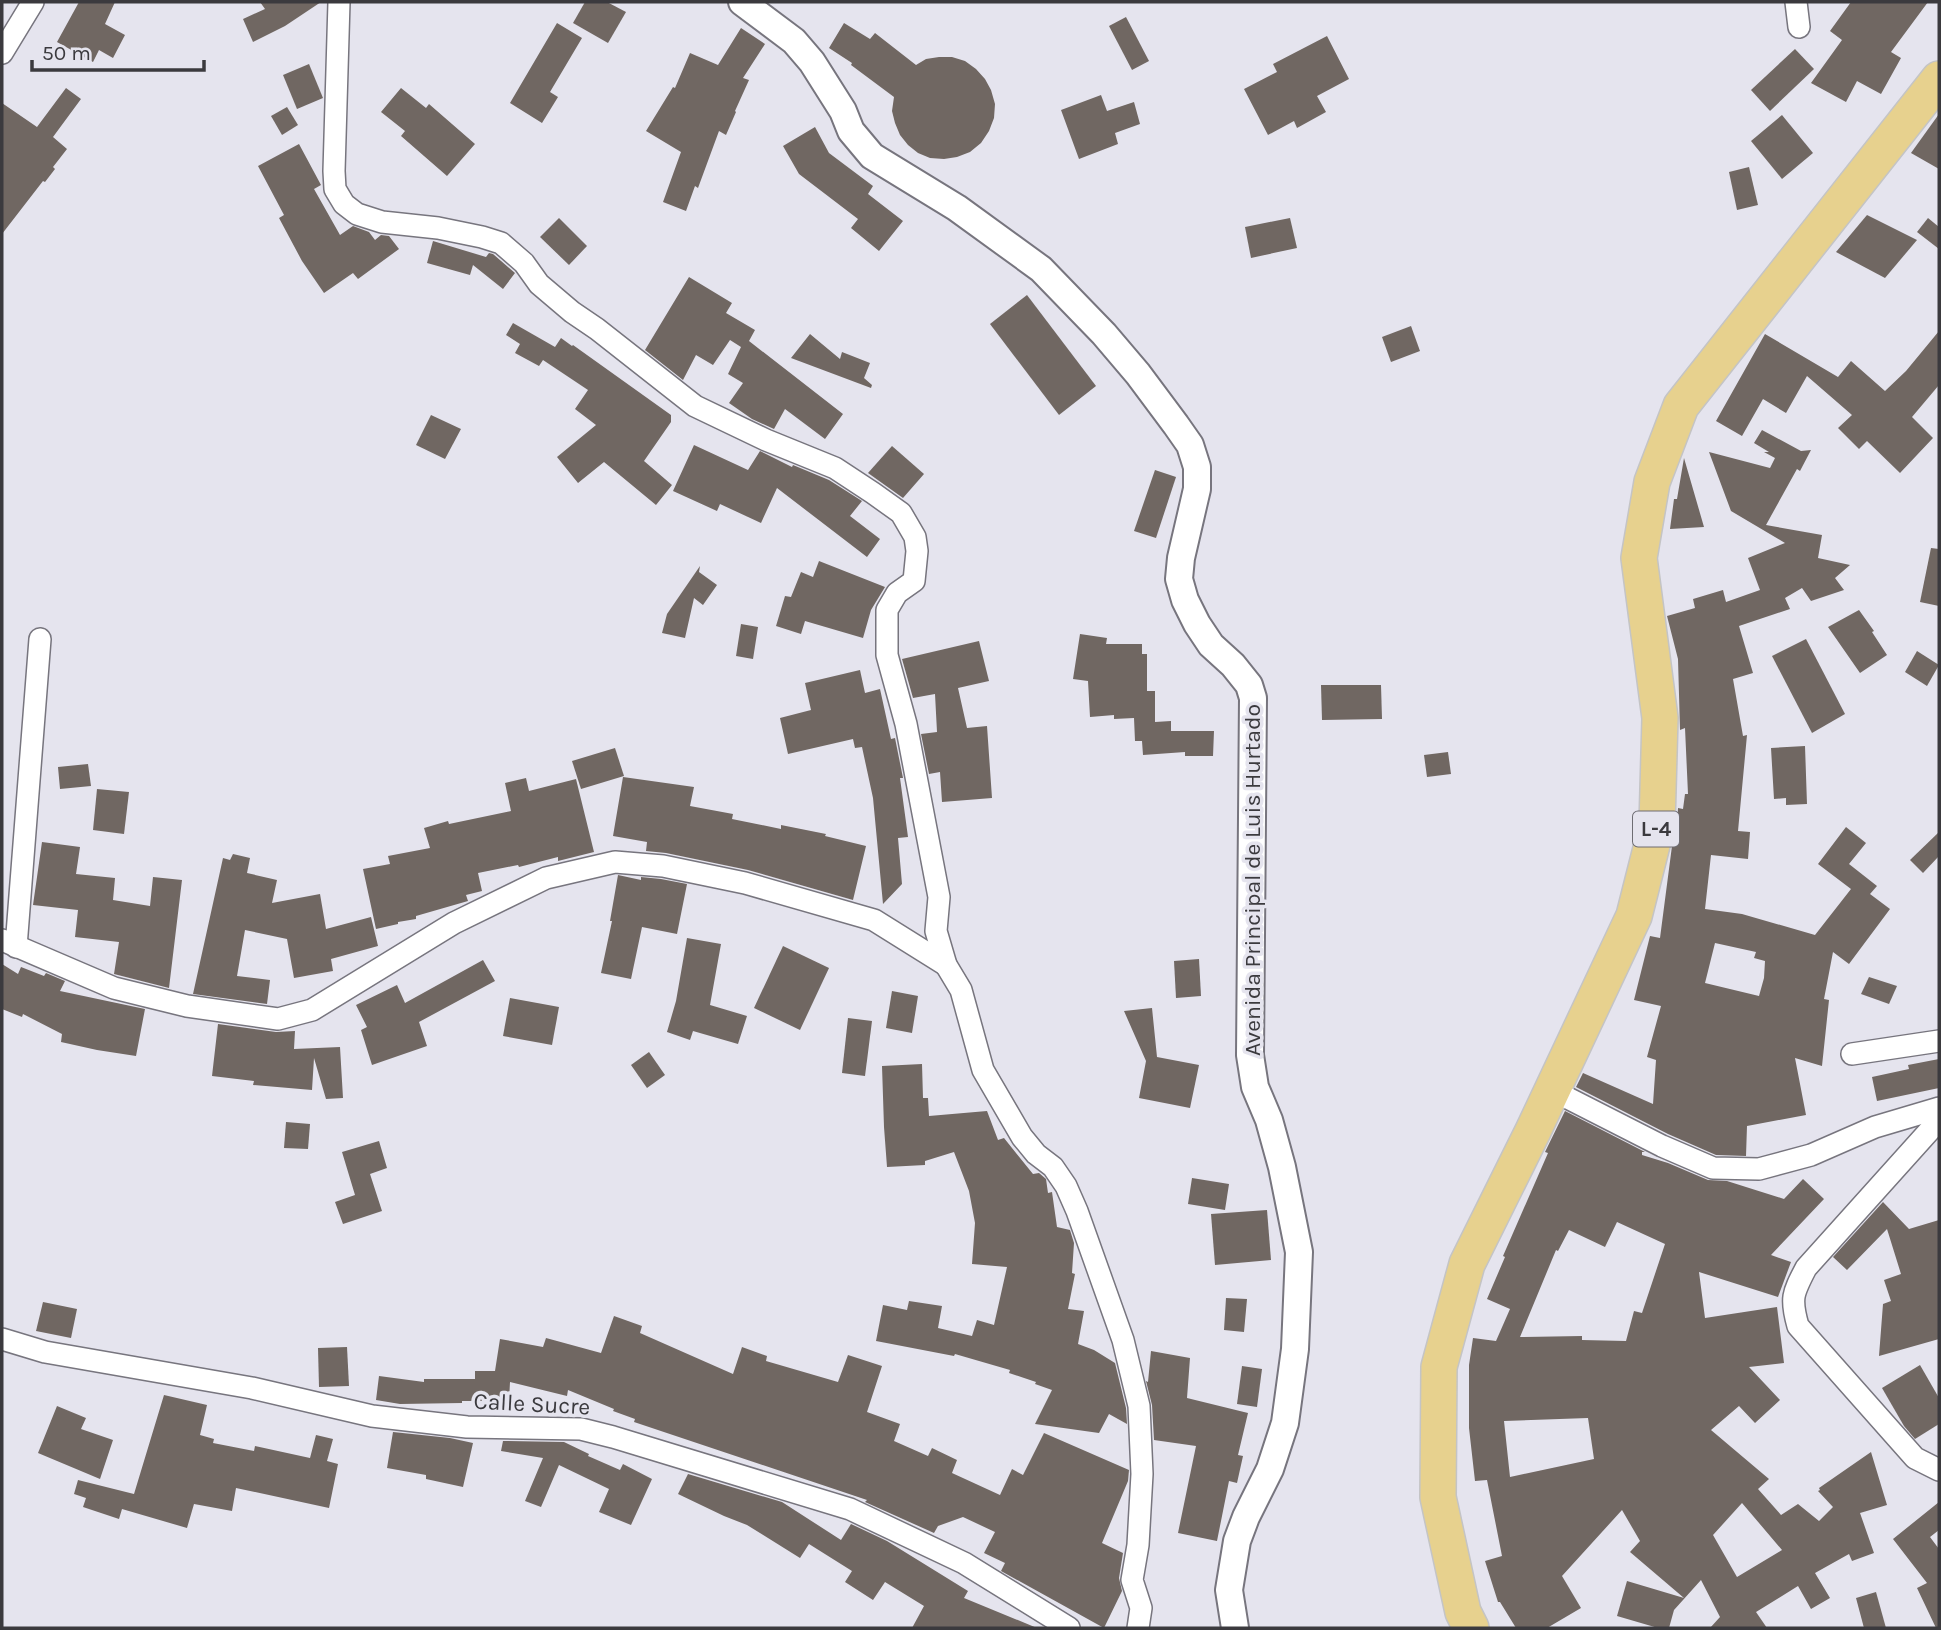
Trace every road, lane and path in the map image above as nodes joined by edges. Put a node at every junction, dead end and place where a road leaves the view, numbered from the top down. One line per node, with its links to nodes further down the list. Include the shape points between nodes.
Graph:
1 (33, 2): 6 (street)
2 (339, 2): 10 (street, via 334,171 335,189 344,204 382,222 439,228 501,243 572,312 695,406 835,468 901,513 915,537 916,569 914,580 897,593 887,610 887,655 906,724 937,883 936,931)
3 (742, 2): 20 (street, Avenida Principal de Luis Hurtado, via 794,41 812,62 851,131 872,156 957,208 1041,270 1070,298 1138,374 1190,445 1198,467 1179,579 1197,624 1249,685 1253,698 1250,1055 1255,1087 1282,1167 1299,1252 1295,1349 1285,1423 1237,1541 1229,1590)
4 (1796, 2): 5 (street)
5 (1799, 27)
6 (2, 54)
7 (1939, 79): 13 (main road, L-4, via 1681,406 1652,482 1639,558 1660,718 1657,825 1634,916)
8 (40, 639): 9 (street)
9 (9, 944): 10 (street, via 114,988 187,1006 278,1019 312,1010 454,923 546,878 615,862 663,866 745,883 874,920)
10 (946, 965): 19 (street, via 961,990 983,1070 1022,1137 1066,1186 1123,1340 1139,1406 1142,1474 1132,1580 1141,1608)
11 (1939, 1041): 12 (street)
12 (1852, 1054)
13 (1552, 1090): 14 (street, via 1713,1168 1759,1169); 21 (main road, L-4, via 1467,1265 1439,1367 1438,1497 1463,1612)
14 (1939, 1108)
15 (1939, 1120): 17 (street, via 1806,1268 1792,1306 1798,1326 1915,1458)
16 (2, 1339): 18 (street, Calle Sucre, via 45,1352 251,1388 372,1416 467,1427 581,1429 613,1437 849,1509 964,1563)
17 (1939, 1470)
18 (1069, 1628)
19 (1138, 1628)
20 (1235, 1628)
21 (1471, 1628)

